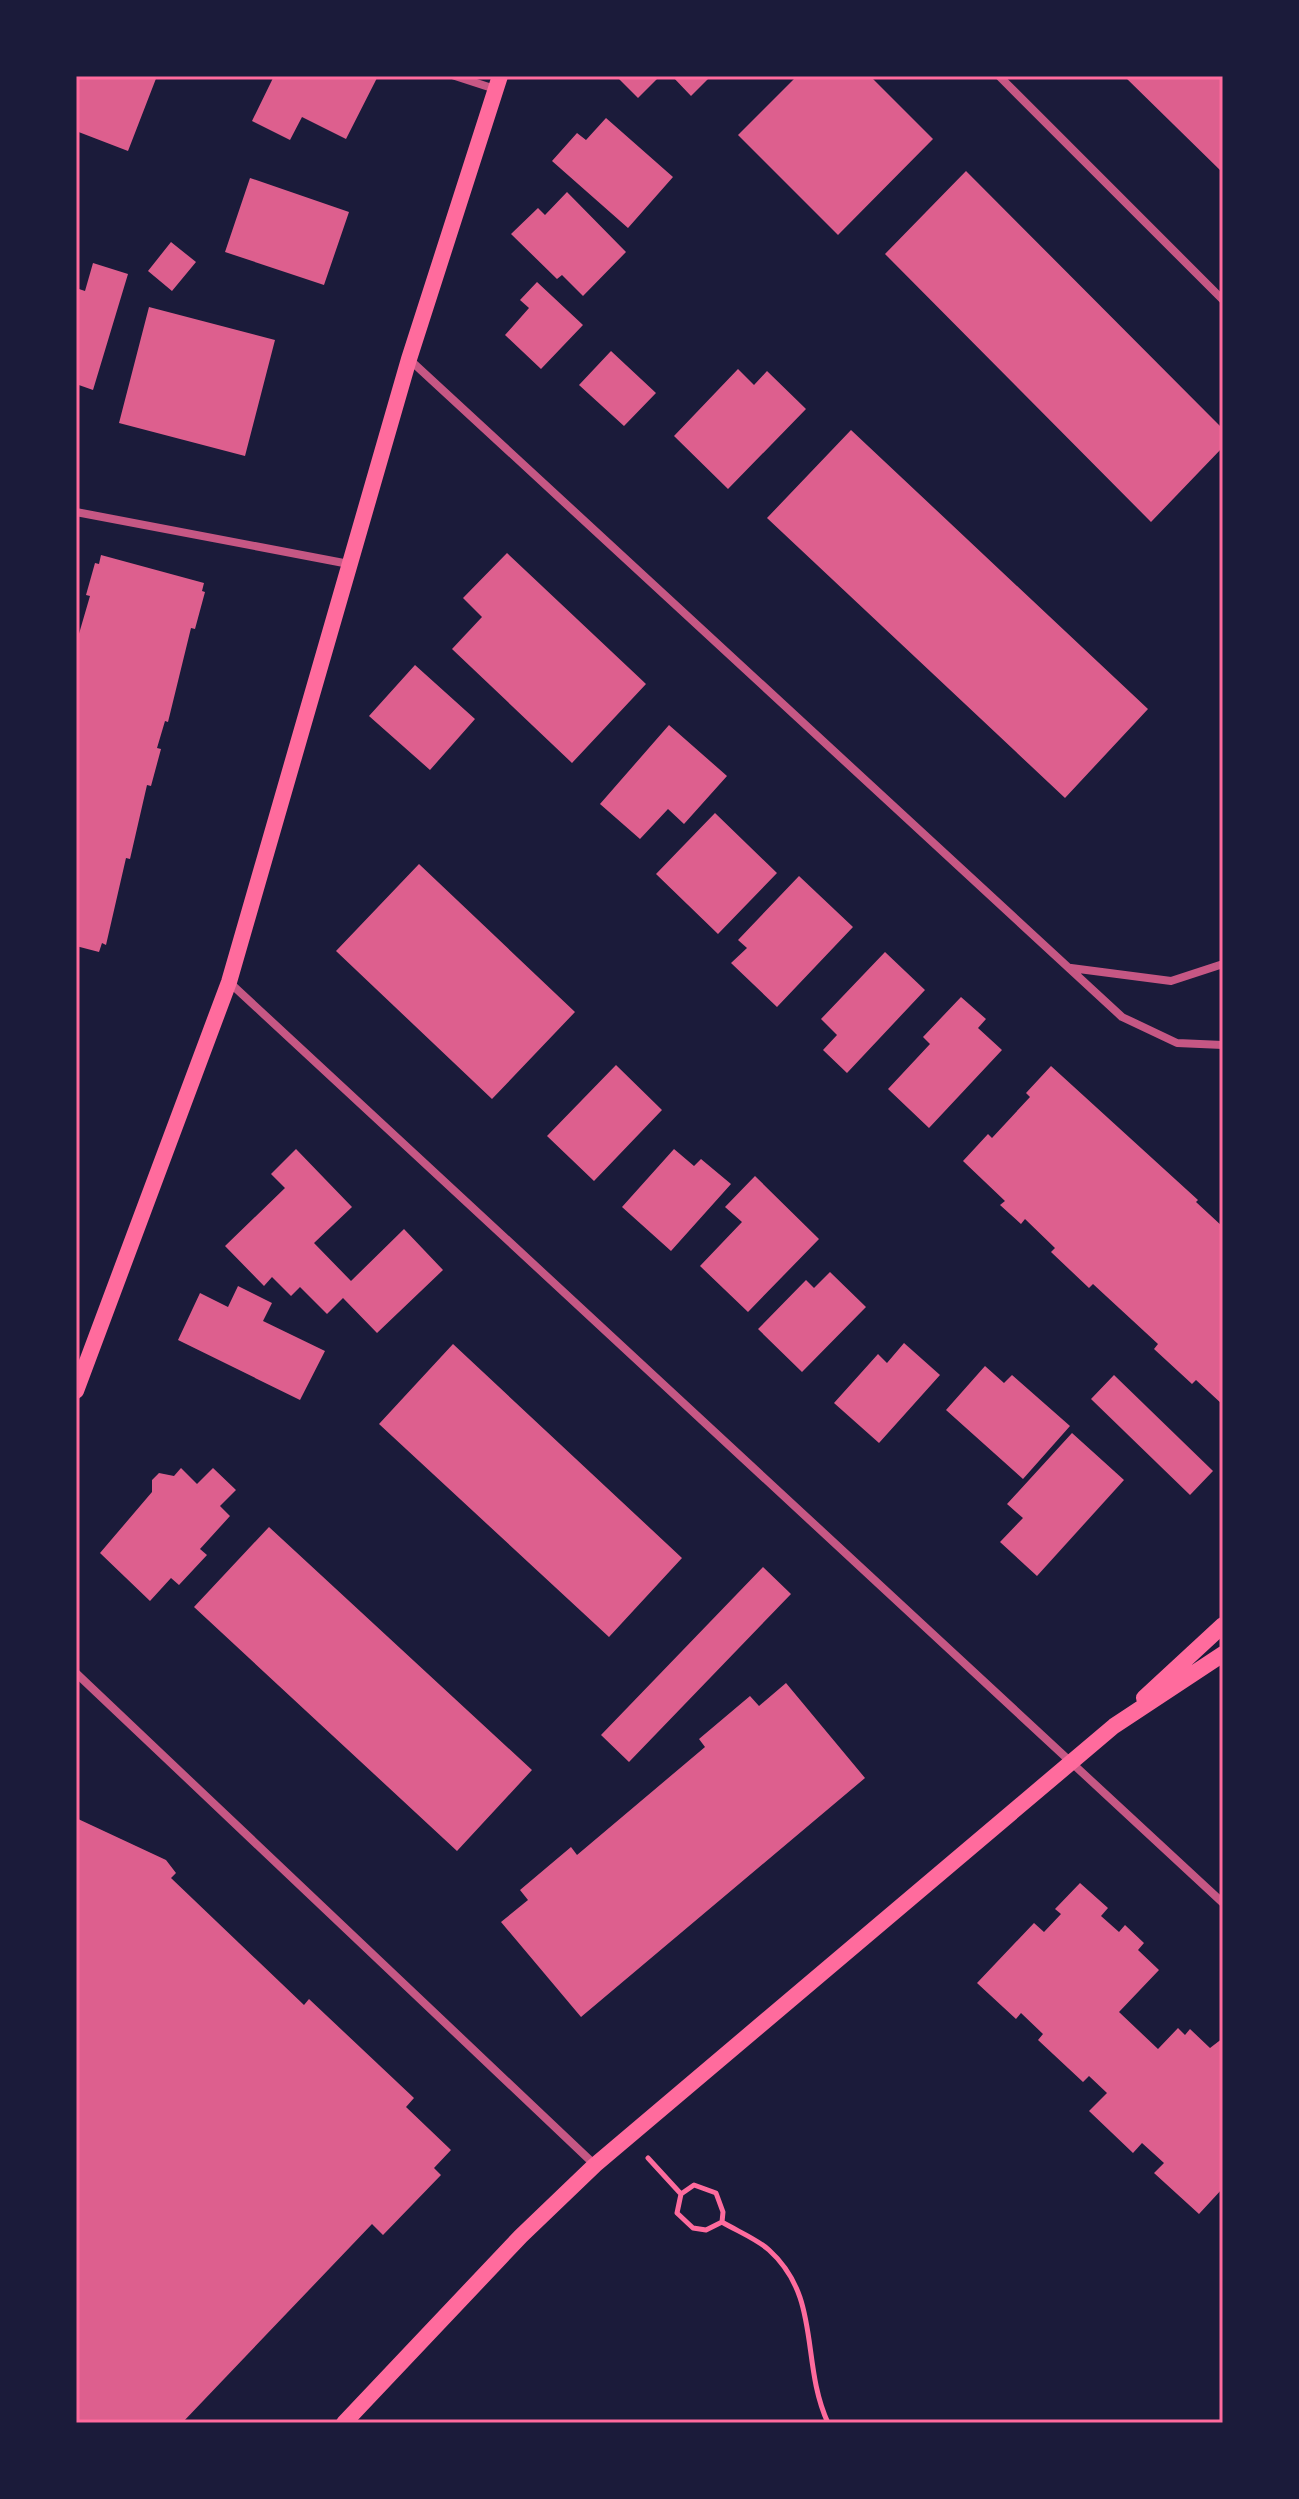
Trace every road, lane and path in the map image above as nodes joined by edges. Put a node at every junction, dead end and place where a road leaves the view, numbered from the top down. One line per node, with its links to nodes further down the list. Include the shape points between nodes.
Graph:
1 (455, 76): 3 (street)
2 (999, 76): 4 (street)
3 (497, 83): 5 (main road)
4 (1223, 300)
5 (409, 359): 7 (main road); 9 (street)
6 (76, 512): 7 (street)
7 (349, 564): 10 (main road)
8 (1223, 964): 9 (street, via 1171,981)
9 (1070, 968): 11 (street, via 1122,1017 1177,1043)
10 (229, 982): 12 (main road); 17 (street)
11 (1223, 1045)
12 (76, 1391)
13 (1223, 1625): 16 (main road)
14 (1223, 1654): 16 (main road)
15 (76, 1673): 20 (street)
16 (1114, 1726): 17 (main road)
17 (1073, 1761): 18 (street); 19 (main road)
18 (1223, 1903)
19 (628, 2137): 20 (main road); 21 (path)
20 (595, 2165): 23 (main road)
21 (681, 2194): 22 (path, via 694,2185 716,2193); 22 (path, via 677,2213 684,2223 706,2230)
22 (722, 2222): 24 (path, via 768,2249 790,2275 803,2301 811,2375)
23 (344, 2423)
24 (828, 2423)

